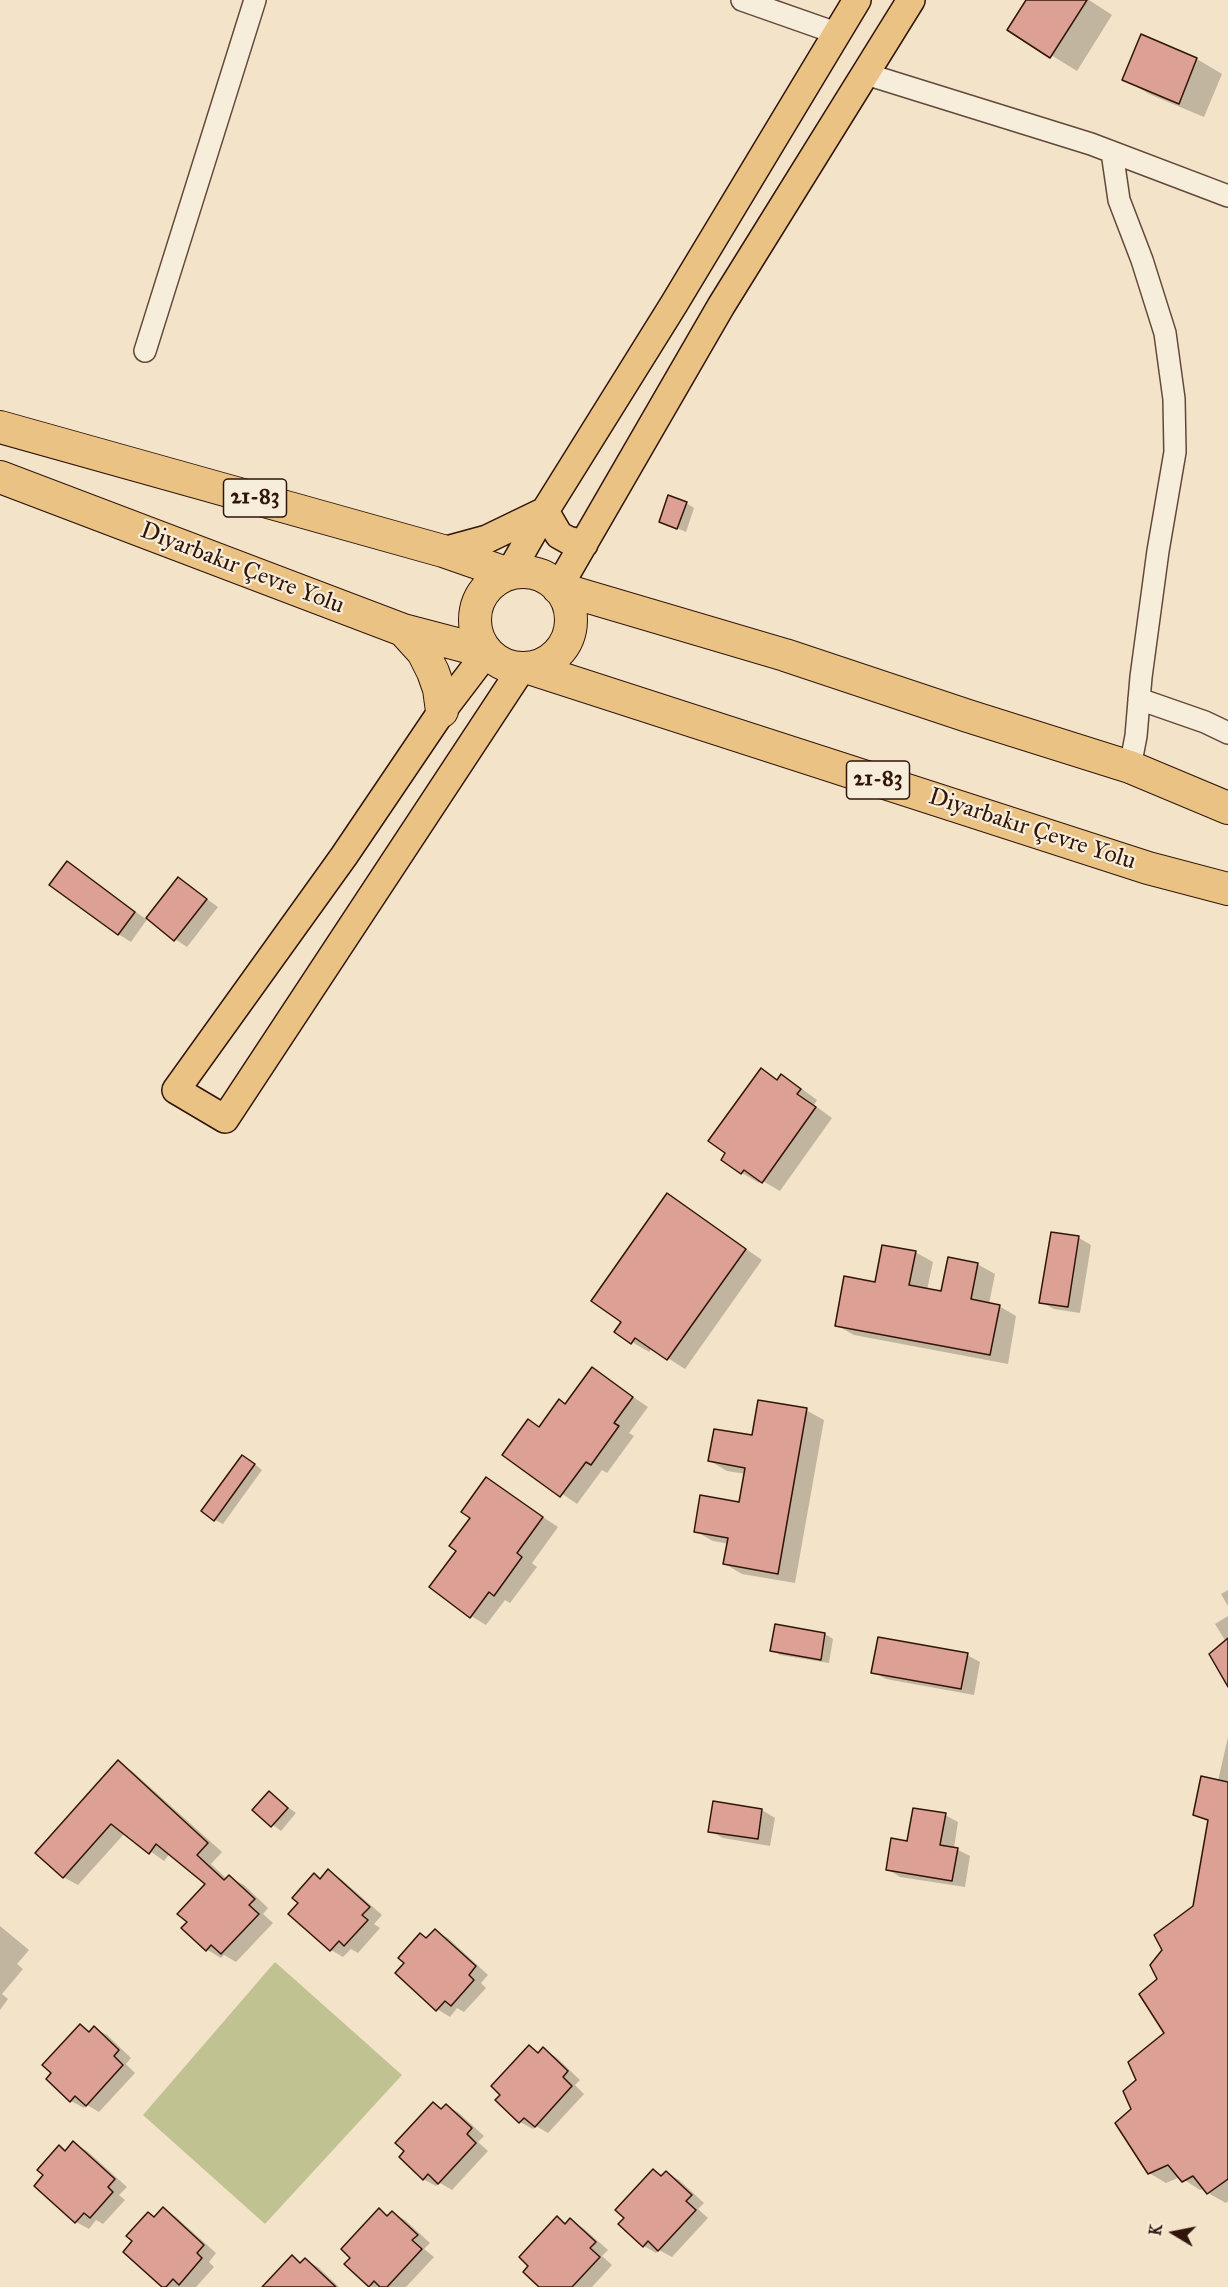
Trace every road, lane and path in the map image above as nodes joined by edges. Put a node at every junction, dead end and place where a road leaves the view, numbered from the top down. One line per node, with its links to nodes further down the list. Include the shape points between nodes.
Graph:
1 (255, 0): 9 (street)
2 (742, 0): 5 (street)
3 (856, 0): 5 (main road)
4 (911, 0): 6 (main road)
5 (836, 33): 12 (main road)
6 (866, 74): 7 (street); 13 (main road, via 721,306)
7 (1112, 152): 8 (street); 20 (street, via 1119,200 1165,333 1174,399 1175,452)
8 (1228, 196)
9 (145, 351)
10 (0, 427): 14 (highway, 21-83)
11 (0, 477): 17 (highway, Diyarbakır Çevre Yolu)
12 (545, 511): 13 (main road, via 559,535); 14 (main road, via 487,539); 15 (main road)
13 (584, 544): 16 (main road)
14 (443, 551): 15 (highway, 21-83)
15 (509, 574): 16 (highway, via 536,574); 18 (highway, via 486,589 475,614 479,640)
16 (558, 588): 19 (highway, via 570,611 568,637 553,658); 23 (highway, via 785,655)
17 (403, 630): 18 (highway, Diyarbakır Çevre Yolu); 21 (highway, via 423,652 433,672)
18 (487, 652): 19 (highway, via 509,667); 21 (main road)
19 (525, 668): 21 (main road, via 225,1119 176,1090 344,856); 25 (highway, Diyarbakır Çevre Yolu / 21-83, via 1148,868)
20 (1139, 699): 22 (street); 23 (street)
21 (442, 711)
22 (1228, 733)
23 (1130, 767): 24 (highway)
24 (1228, 808)
25 (1228, 889)

